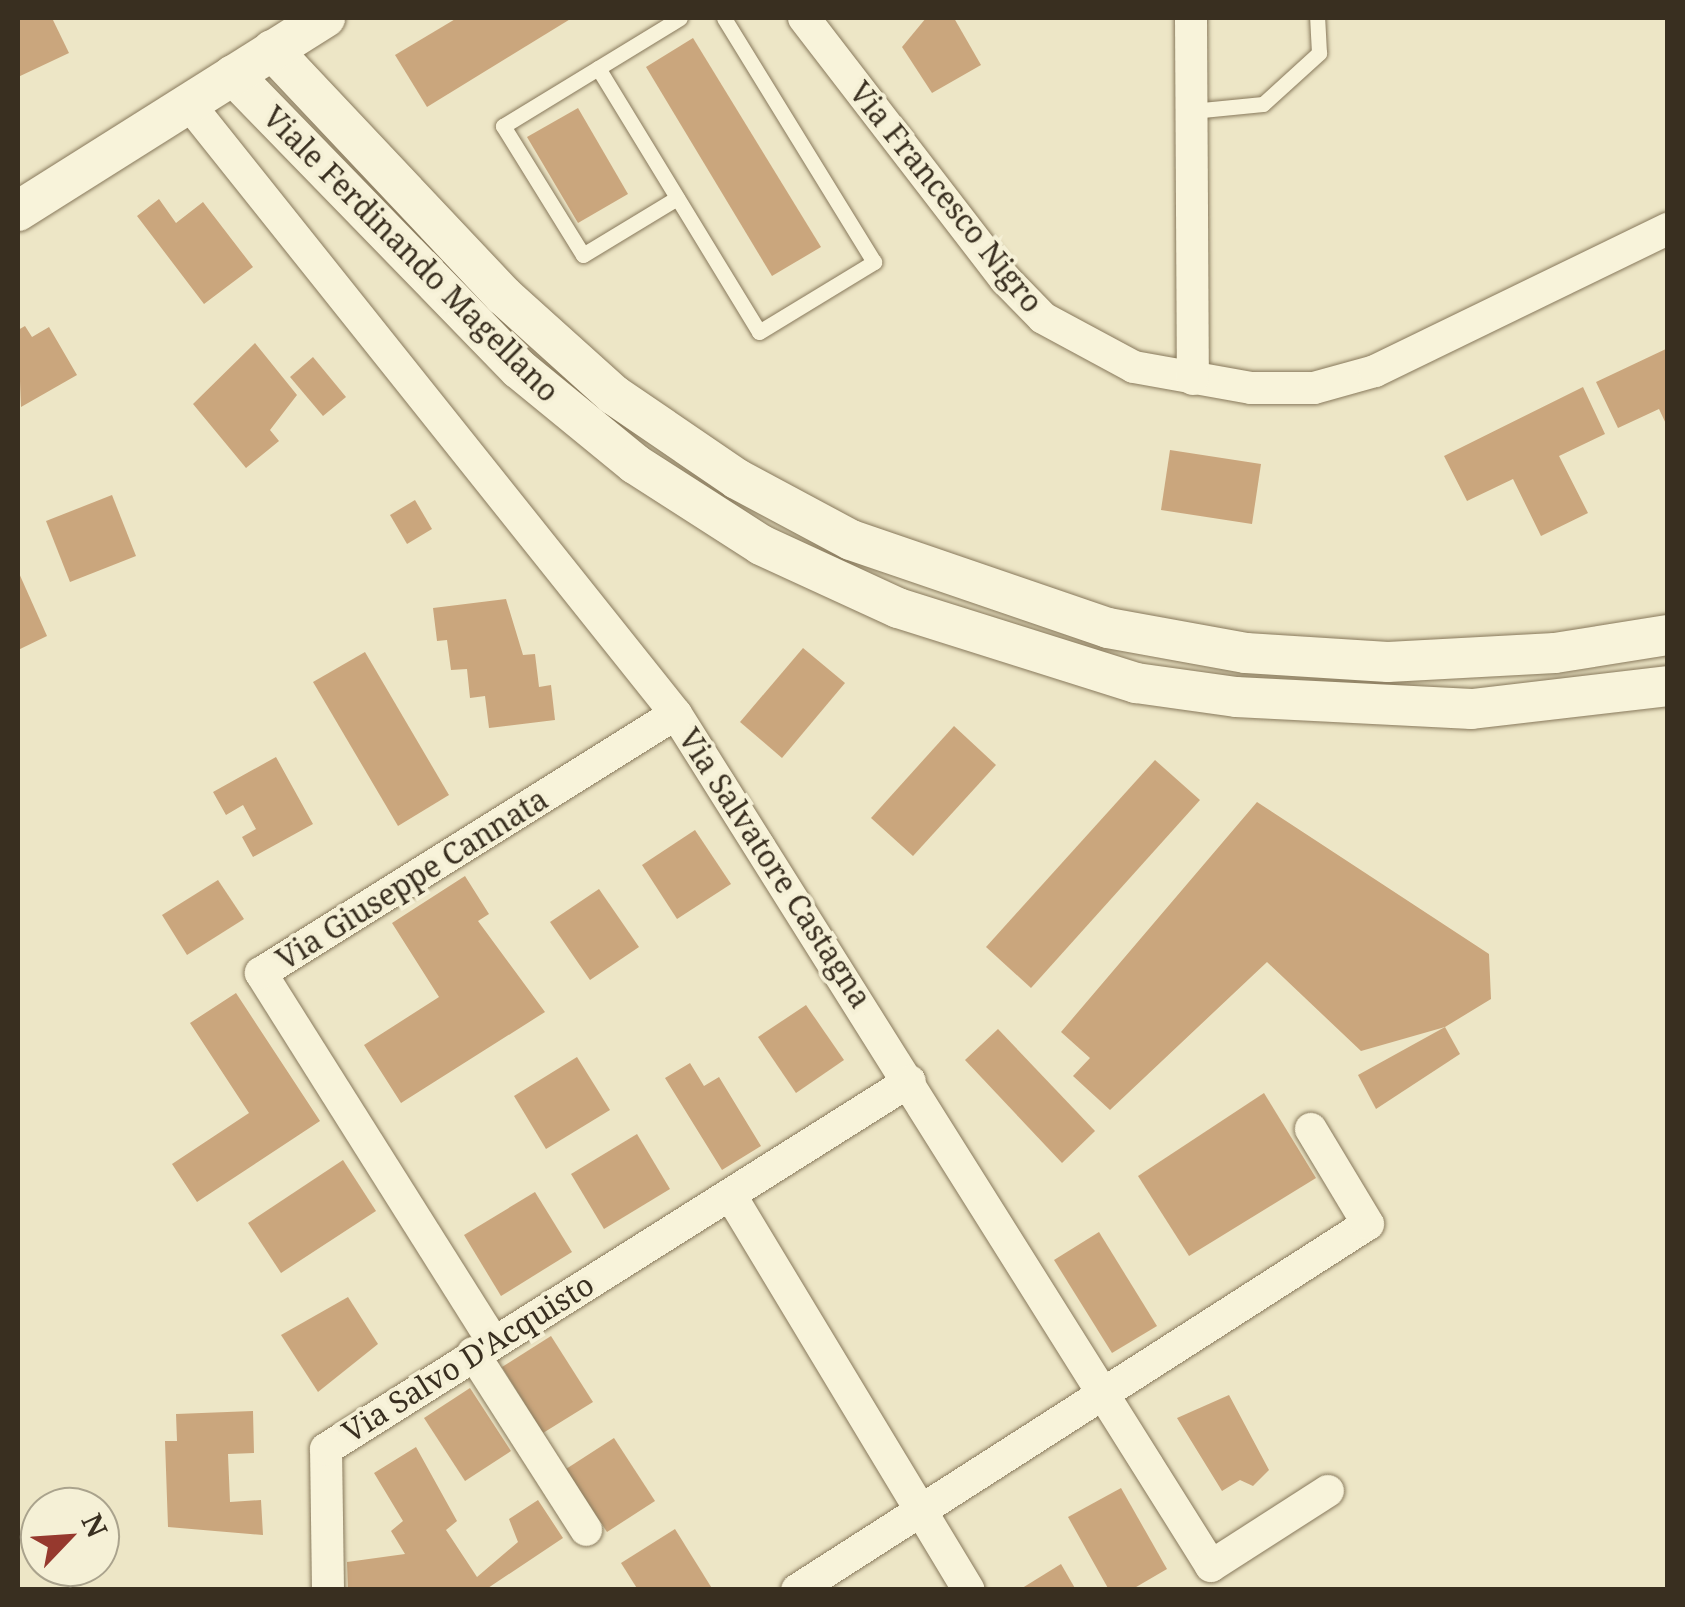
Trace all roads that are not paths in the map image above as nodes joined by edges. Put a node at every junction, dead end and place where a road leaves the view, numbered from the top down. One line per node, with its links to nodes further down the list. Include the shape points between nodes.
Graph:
1 (325, 18): 7 (street)
2 (680, 18): 8 (lane)
3 (724, 18): 12 (lane, via 874,262 760,332)
4 (804, 18): 15 (street, Via Francesco Nigro, via 1042,318 1134,367)
5 (1192, 18): 11 (street)
6 (1317, 18): 11 (lane, via 1319,53 1263,104)
7 (272, 50): 9 (street); 16 (street, Viale Ferdinando Magellano, via 504,296 614,395 738,479 851,540 1108,628 1246,653 1388,662 1555,653)
8 (598, 68): 12 (lane); 12 (lane, via 504,126 583,255)
9 (233, 76): 10 (street); 17 (street, Viale Ferdinando Magellano, via 520,369 636,464 760,545 898,608 1136,683 1236,697 1472,709)
10 (189, 104): 13 (street); 18 (street, Via Salvatore Castagna)
11 (1192, 110): 15 (street)
12 (677, 198)
13 (18, 210)
14 (1668, 229): 15 (street, Via Francesco Nigro, via 1375,372 1314,388)
15 (1193, 379)
16 (1668, 635)
17 (1668, 686)
18 (676, 714): 19 (street, Via Salvatore Castagna); 22 (street, Via Giuseppe Cannata, via 261,973)
19 (910, 1081): 21 (street, Via Salvo D'Acquisto); 23 (street, Via Salvatore Castagna)
20 (1312, 1130): 23 (street, via 1368,1224)
21 (731, 1196): 22 (street, Via Salvo D'Acquisto); 25 (street)
22 (483, 1346): 26 (street); 27 (street, Via Salvo D'Acquisto, via 326,1449)
23 (1104, 1394): 24 (street, Via Salvatore Castagna, via 1210,1566); 25 (street)
24 (1328, 1492)
25 (922, 1510): 28 (street); 29 (street)
26 (586, 1530)
27 (328, 1590)
28 (796, 1590)
29 (968, 1590)

